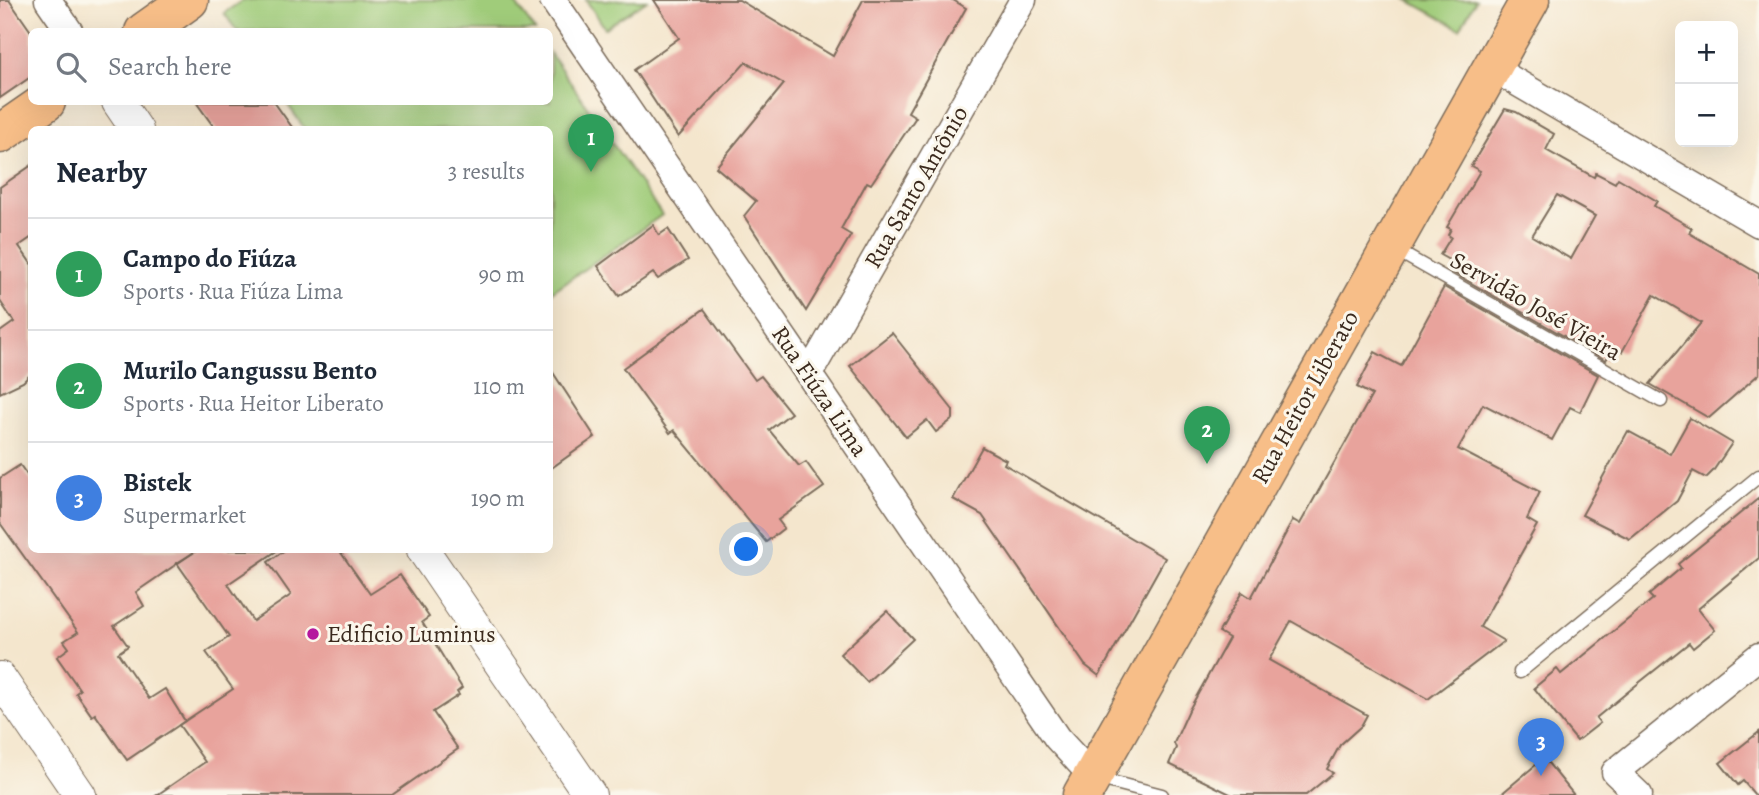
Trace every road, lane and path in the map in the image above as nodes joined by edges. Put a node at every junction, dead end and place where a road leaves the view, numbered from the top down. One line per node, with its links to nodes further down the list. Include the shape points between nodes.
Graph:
1 (48, 0): 6 (street)
2 (189, 0): 7 (main road)
3 (553, 0): 15 (street, Rua Fiúza Lima)
4 (1023, 0): 15 (street, Rua Santo Antônio)
5 (1530, 0): 8 (main road, Rua Heitor Liberato)
6 (66, 28)
7 (150, 28)
8 (1492, 68): 13 (street); 14 (main road, Rua Heitor Liberato)
9 (42, 105): 12 (main road)
10 (120, 105): 11 (street)
11 (134, 126)
12 (0, 134)
13 (1759, 224)
14 (1390, 247): 16 (lane, Servidão José Vieira); 22 (main road, Rua Heitor Liberato)
15 (808, 374): 22 (street, Rua Fiúza Lima, via 1057,738)
16 (1661, 401)
17 (1759, 476): 20 (lane)
18 (425, 553): 24 (street)
19 (1759, 656): 26 (street, via 1615,772)
20 (1520, 672)
21 (0, 678): 23 (street)
22 (1080, 789): 25 (lane)
23 (80, 795)
24 (590, 795)
25 (1162, 795)
26 (1639, 795)

